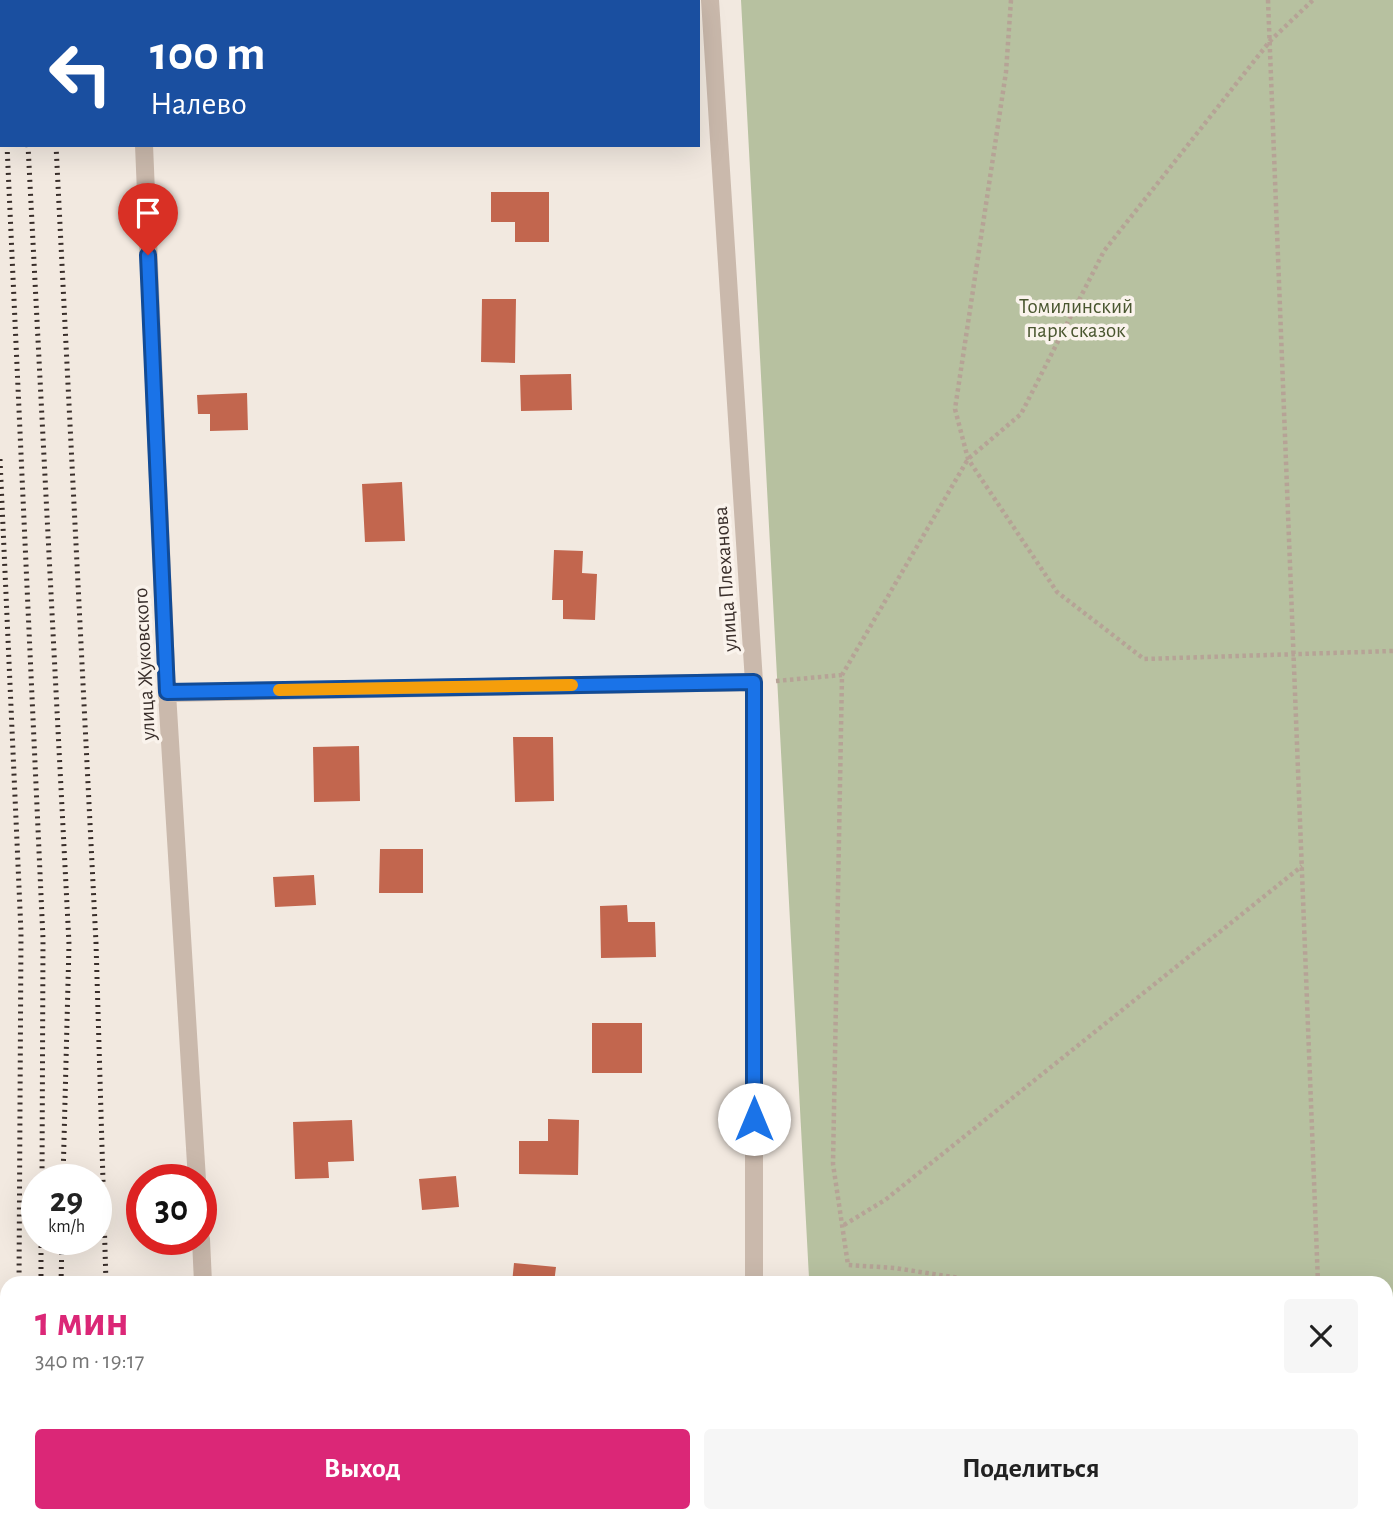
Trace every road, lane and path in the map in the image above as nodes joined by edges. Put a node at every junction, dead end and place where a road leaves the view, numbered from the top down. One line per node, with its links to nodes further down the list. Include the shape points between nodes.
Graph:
1 (710, 0): 11 (street, улица Плеханова)
2 (1011, 0): 7 (path, via 1006,72 955,409)
3 (1268, 0): 5 (path)
4 (1312, 0): 5 (path)
5 (1270, 41): 7 (path, via 1104,251 1021,414); 9 (path)
6 (144, 147): 12 (street, улица Жуковского)
7 (968, 459): 9 (path, via 1057,592 1144,659); 10 (path)
8 (1393, 652): 9 (path)
9 (1294, 655): 13 (path)
10 (842, 675): 11 (path); 15 (path, via 834,1164)
11 (754, 682): 12 (street); 18 (street, улица Плеханова)
12 (167, 692): 14 (street, улица Жуковского)
13 (1302, 866): 15 (path, via 885,1200); 20 (path)
14 (196, 1164)
15 (844, 1225): 19 (path, via 848,1265)
16 (202, 1255): 17 (street)
17 (203, 1276)
18 (754, 1276)
19 (946, 1276)
20 (1318, 1276)

